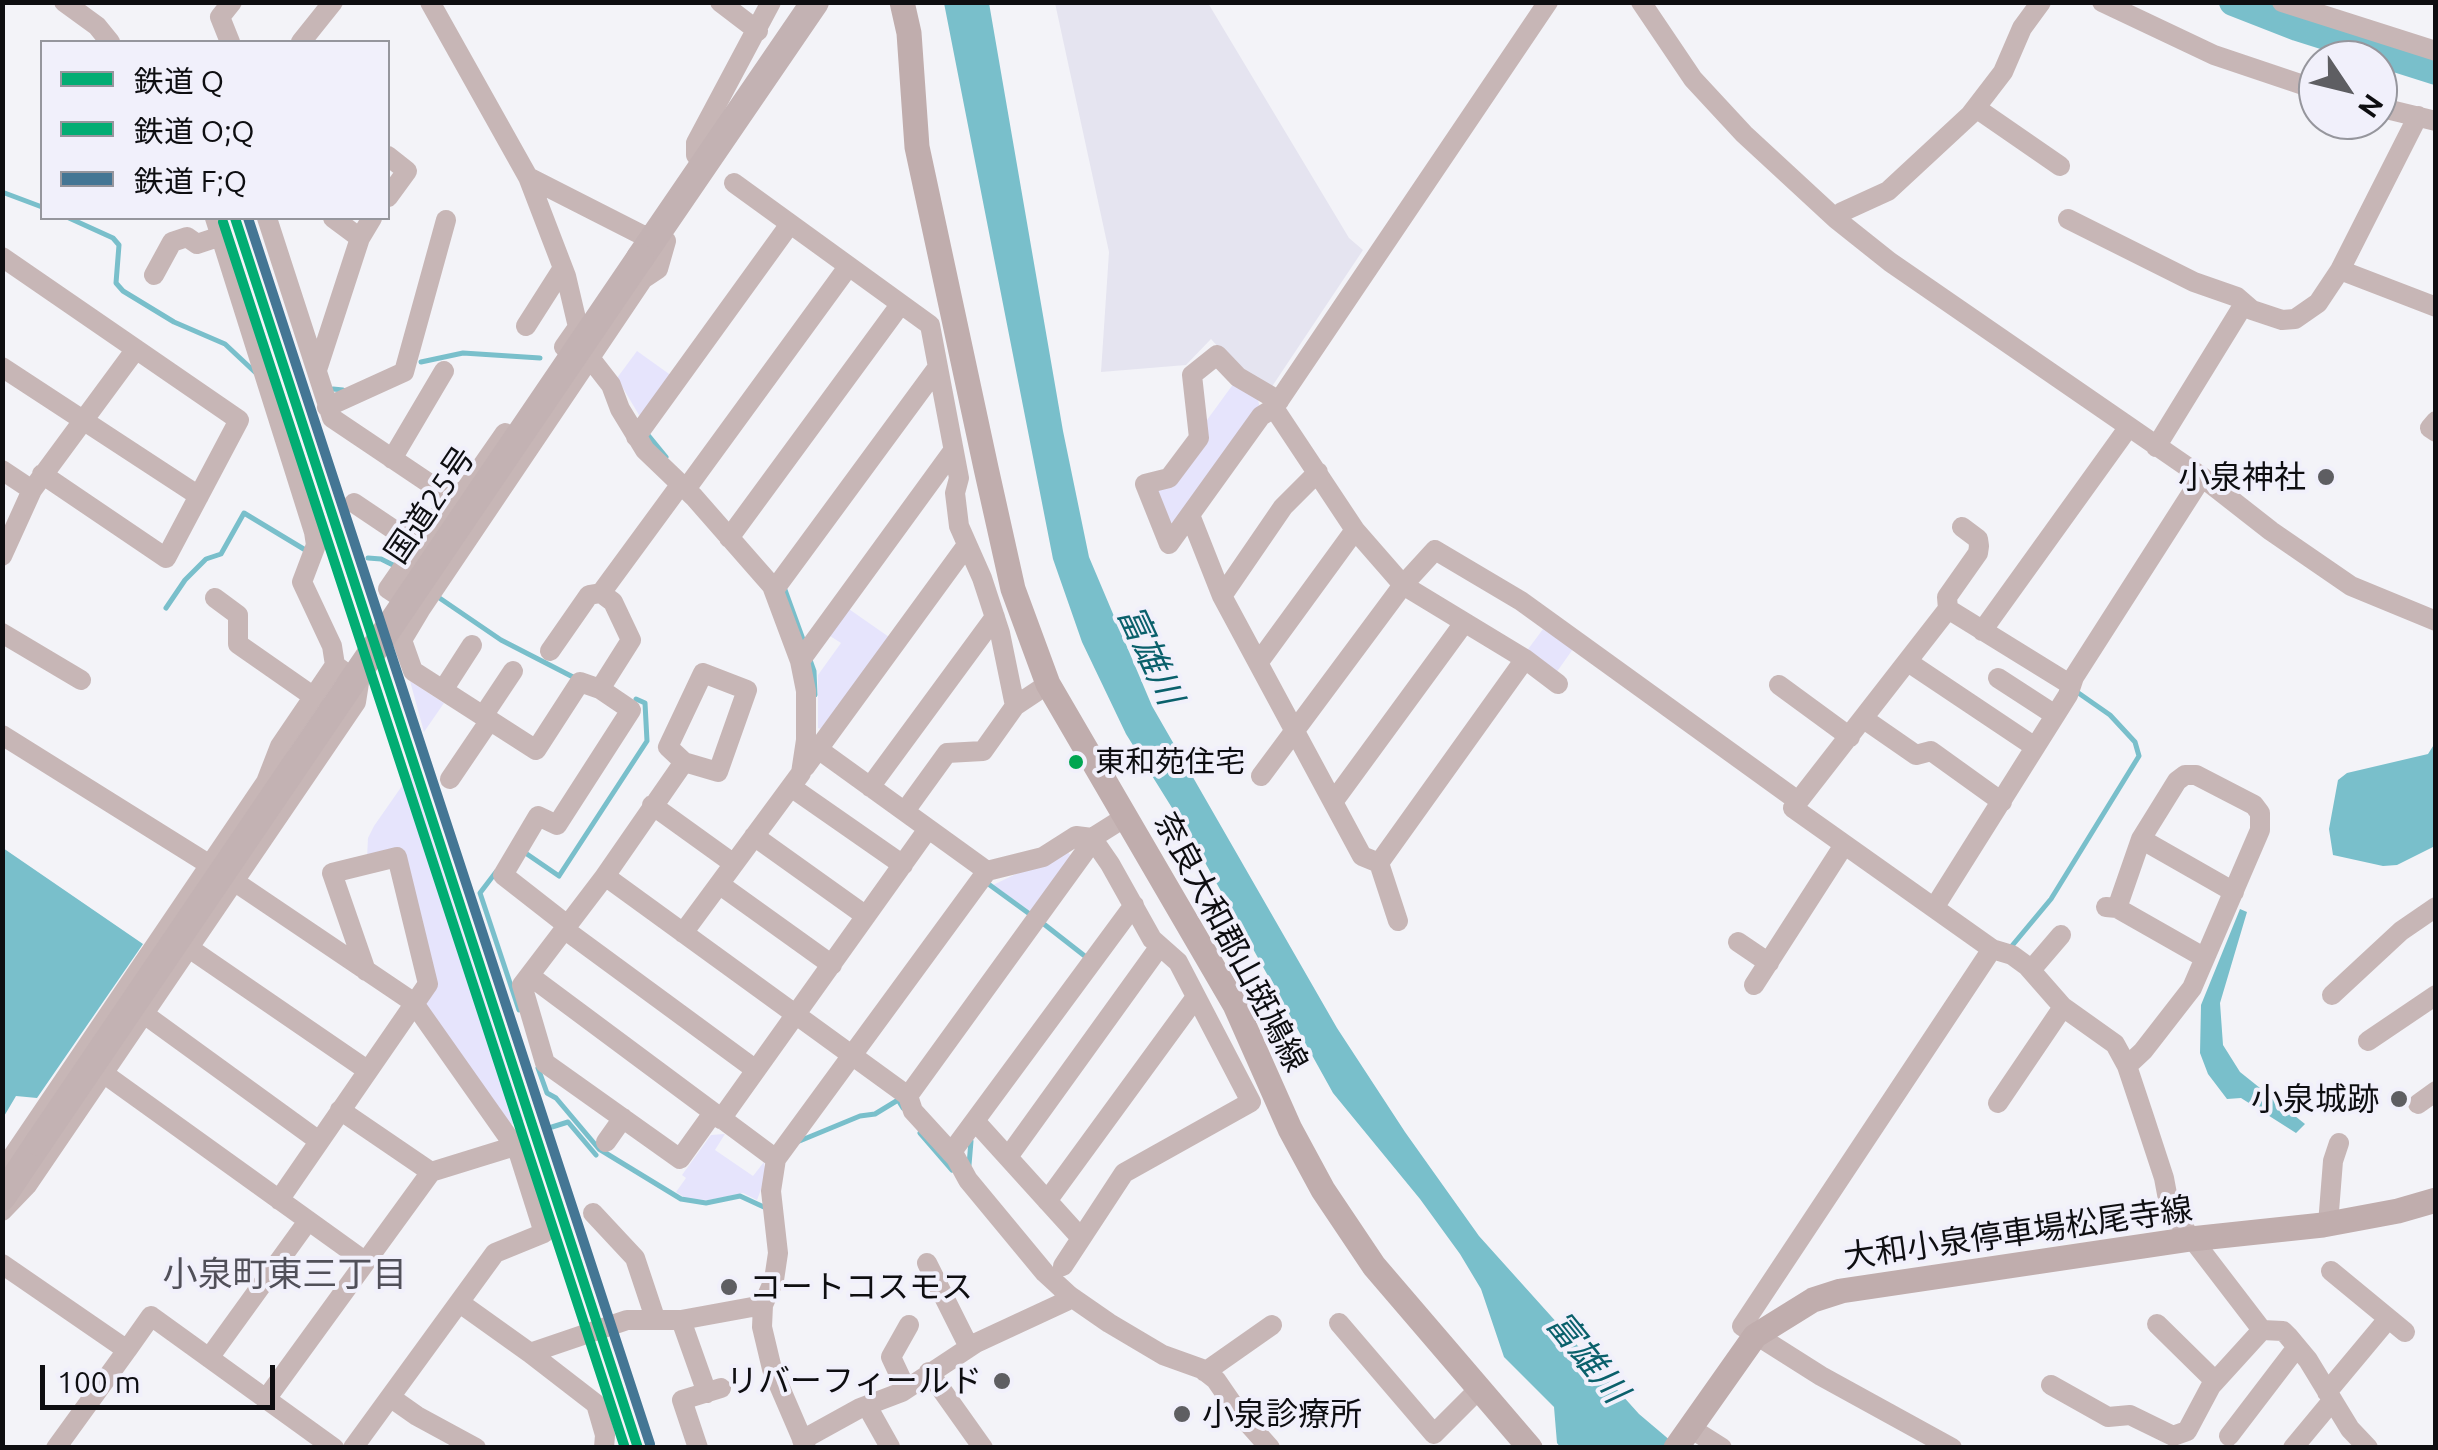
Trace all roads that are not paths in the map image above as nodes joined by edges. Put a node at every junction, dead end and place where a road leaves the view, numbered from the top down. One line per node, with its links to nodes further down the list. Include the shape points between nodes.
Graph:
1 (64, 2): 15 (street)
2 (232, 2): 16 (street, via 220,16)
3 (333, 2): 17 (street)
4 (430, 2): 26 (street)
5 (720, 2): 14 (street)
6 (771, 2): 14 (street)
7 (815, 2): 24 (highway, 国道25号)
8 (902, 2): 103 (main road, 奈良大和郡山斑鳩線, via 917,146 1014,590)
9 (1548, 2): 54 (street)
10 (1641, 2): 29 (street, via 1693,80)
11 (2041, 2): 20 (street)
12 (2102, 2): 19 (street, via 2214,55)
13 (2282, 2): 18 (street)
14 (758, 31): 24 (street, via 696,142 696,155)
15 (108, 40)
16 (229, 40)
17 (303, 40)
18 (2436, 51)
19 (2298, 83)
20 (1976, 108): 25 (street); 29 (street, via 1888,192)
21 (2398, 112): 22 (street)
22 (2426, 119): 41 (street)
23 (390, 158): 28 (street, via 407,171)
24 (706, 163): 38 (highway, 国道25号)
25 (2060, 166)
26 (528, 176): 38 (street, via 642,235); 42 (street)
27 (734, 183): 35 (street)
28 (390, 194)
29 (1836, 218): 58 (street)
30 (2068, 219): 44 (street)
31 (268, 220): 52 (street)
32 (336, 220): 37 (street)
33 (371, 220): 37 (street)
34 (446, 220): 55 (street, via 404,372)
35 (790, 224): 40 (street); 59 (street)
36 (218, 227): 43 (street, via 197,244 187,237 172,242); 99 (street, via 314,532 302,582)
37 (360, 238): 52 (street)
38 (648, 247): 49 (street, via 666,241 658,269 643,279); 195 (highway, 国道25号, bridge)
39 (2, 257): 48 (street)
40 (848, 266): 45 (street); 70 (street)
41 (2340, 270): 44 (street, via 2318,302 2294,319); 46 (street)
42 (559, 273): 47 (street); 61 (street, via 578,326)
43 (154, 275)
44 (2244, 304): 62 (street)
45 (900, 305): 51 (street, via 930,325); 77 (street)
46 (2436, 307)
47 (526, 326)
48 (136, 348): 57 (street); 71 (street, via 239,420)
49 (590, 358): 59 (street); 65 (street)
50 (2, 367): 57 (street)
51 (938, 367): 63 (street); 81 (street)
52 (317, 370): 55 (street)
53 (444, 372): 64 (street)
54 (1281, 398): 67 (street); 74 (street); 74 (street, via 1238,377 1217,355 1192,375 1199,438 1169,478 1146,484 1169,544)
55 (328, 406): 64 (street, via 332,418)
56 (2436, 420): 60 (street, via 2430,428)
57 (84, 421): 69 (street); 71 (street)
58 (2128, 428): 62 (street); 91 (street)
59 (641, 430): 70 (street)
60 (2436, 432)
61 (495, 446): 65 (street); 72 (street, via 466,489)
62 (2156, 447): 68 (street)
63 (953, 451): 78 (street, via 959,526); 95 (street)
64 (392, 459): 72 (street)
65 (518, 462): 87 (street)
66 (2, 470): 69 (street)
67 (1318, 472): 76 (street); 84 (street, via 1283,507)
68 (2202, 478): 89 (street, via 2351,586); 106 (street)
69 (37, 482): 71 (street, via 166,558); 80 (street)
70 (687, 483): 77 (street); 83 (street)
71 (199, 496)
72 (451, 498): 79 (street)
73 (354, 504): 79 (street)
74 (1190, 515): 84 (street)
75 (1962, 527): 86 (street, via 1978,539 1978,553 1947,597)
76 (1355, 530): 82 (street); 97 (street)
77 (733, 532): 81 (street)
78 (968, 545): 88 (street); 118 (street)
79 (418, 546): 87 (street, via 388,589)
80 (2, 556)
81 (779, 584): 95 (street)
82 (1402, 586): 90 (street); 114 (street); 126 (street, via 1435,550 1442,552 1586,646)
83 (601, 593): 94 (street, via 589,595); 107 (street, via 613,602 631,640)
84 (1222, 596): 97 (street)
85 (215, 598): 109 (street, via 238,614 238,644)
86 (1948, 608): 91 (street); 98 (street)
87 (420, 610): 108 (street, via 402,640 413,671)
88 (995, 617): 110 (street); 124 (street)
89 (2436, 621)
90 (1464, 623): 96 (street); 127 (street)
91 (1982, 632): 106 (street)
92 (2, 633): 102 (street)
93 (472, 645): 108 (street)
94 (550, 651)
95 (805, 654): 122 (street, via 806,740)
96 (1525, 660): 104 (street); 137 (street)
97 (1258, 662): 114 (street)
98 (1908, 662): 113 (street); 117 (street)
99 (335, 665): 109 (street); 125 (street, via 359,683 356,702)
100 (513, 671): 112 (street)
101 (1998, 678): 111 (street)
102 (81, 680)
103 (1048, 684): 110 (street); 131 (main road, 奈良大和郡山斑鳩線)
104 (1558, 684)
105 (1778, 685): 116 (street)
106 (2072, 686): 111 (street)
107 (600, 689): 112 (street, via 580,682 536,750); 151 (street, via 631,710 557,826 538,816 503,876)
108 (443, 690): 112 (street)
109 (314, 697): 123 (street, via 280,746)
110 (1015, 706): 130 (street, via 983,751 947,753)
111 (2056, 715): 117 (street)
112 (487, 718): 121 (street)
113 (1864, 719): 116 (street); 128 (street, via 1916,756 1932,751)
114 (1295, 732): 120 (street); 127 (street)
115 (2, 735): 139 (street)
116 (1850, 737): 126 (street)
117 (2035, 747): 128 (street)
118 (818, 749): 122 (street); 124 (street)
119 (684, 762): 119 (street, via 668,748 703,672 747,690 718,772); 129 (street)
120 (1261, 776)
121 (450, 780)
122 (796, 780): 133 (street); 140 (street)
123 (266, 782): 125 (street); 139 (street)
124 (870, 787): 130 (street)
125 (291, 798): 143 (street)
126 (1798, 801): 136 (street, via 1793,808)
127 (1333, 802): 137 (street, via 1362,856)
128 (2002, 802): 148 (street)
129 (652, 806): 138 (street); 141 (street)
130 (904, 812): 132 (street)
131 (1126, 816): 135 (street); 231 (main road, 奈良大和郡山斑鳩線, via 1236,1005 1313,1174 1374,1266)
132 (925, 834): 140 (street); 142 (street)
133 (754, 836): 138 (street); 149 (street)
134 (2142, 839): 145 (street); 145 (street, via 2185,775 2254,806 2260,830); 158 (street, via 2112,908)
135 (1092, 840): 142 (street, via 1076,836 1042,857); 146 (street); 179 (street)
136 (1844, 845): 148 (street); 159 (street)
137 (1378, 863): 150 (street)
138 (734, 864): 144 (street)
139 (210, 865): 143 (street); 193 (street)
140 (902, 865): 149 (street)
141 (605, 876): 151 (street); 152 (street)
142 (983, 877): 173 (street)
143 (234, 882): 156 (street); 161 (street)
144 (719, 884): 152 (street); 160 (street)
145 (2234, 892): 158 (street)
146 (1134, 905): 155 (street); 185 (street)
147 (2436, 907): 165 (street, via 2401,930)
148 (1934, 908): 157 (street)
149 (866, 916): 160 (street)
150 (1398, 921)
151 (566, 928): 163 (street); 176 (street)
152 (683, 934): 171 (street)
153 (2060, 935): 162 (street)
154 (1738, 942): 159 (street)
155 (1160, 946): 167 (street, via 1178,962); 191 (street)
156 (189, 948): 170 (street); 175 (street)
157 (1992, 949): 162 (street); 220 (street, via 1742,1326)
158 (2206, 958): 174 (street, via 2192,988)
159 (1769, 963): 164 (street)
160 (832, 965): 171 (street)
161 (366, 970): 168 (street); 168 (street, via 332,873 397,857 428,984)
162 (2031, 970): 169 (street)
163 (530, 976): 183 (street); 184 (street, via 522,986 546,1063)
164 (1754, 985)
165 (2332, 995)
166 (2436, 996): 172 (street)
167 (1196, 997): 197 (street); 203 (street, via 1251,1102 1124,1173)
168 (413, 1002): 175 (street); 189 (street)
169 (2063, 1007): 174 (street, via 2115,1044); 180 (street)
170 (144, 1014): 177 (street); 186 (street)
171 (796, 1016): 173 (street); 176 (street)
172 (2368, 1041)
173 (850, 1055): 179 (street); 192 (street)
174 (2127, 1066): 204 (street, via 2170,1210)
175 (368, 1070): 182 (street)
176 (756, 1070): 183 (street)
177 (104, 1074): 196 (street); 199 (street)
178 (2436, 1091): 181 (street)
179 (908, 1096): 190 (street, via 913,1111)
180 (1998, 1104)
181 (2418, 1104)
182 (340, 1110): 186 (street); 194 (street)
183 (717, 1116): 184 (street, via 680,1159); 192 (street)
184 (623, 1118): 187 (street)
185 (980, 1126): 190 (street); 191 (street)
186 (319, 1140): 196 (street)
187 (606, 1142)
188 (2339, 1143): 202 (street)
189 (515, 1146): 194 (street); 211 (street, via 544,1233 495,1253)
190 (951, 1153): 210 (street, via 1024,1251)
191 (1008, 1157): 197 (street)
192 (776, 1159): 212 (street, via 771,1190 778,1253)
193 (2, 1172)
194 (431, 1172): 205 (street)
195 (2, 1196)
196 (279, 1200): 201 (street)
197 (1047, 1200): 203 (street)
198 (2436, 1200): 202 (main road, 大和小泉停車場松尾寺線)
199 (2, 1211)
200 (593, 1213): 213 (street, via 635,1258)
201 (308, 1220): 205 (street); 225 (street)
202 (2328, 1224): 204 (main road, 大和小泉停車場松尾寺線)
203 (1081, 1238): 208 (street)
204 (2190, 1239): 219 (street); 220 (main road, 大和小泉停車場松尾寺線, via 1841,1291 1798,1307)
205 (366, 1262): 234 (street)
206 (927, 1263): 221 (street)
207 (2, 1264): 223 (street)
208 (1063, 1266)
209 (2331, 1272): 232 (street, via 2396,1325)
210 (1073, 1298): 221 (street); 226 (street, via 1163,1355)
211 (460, 1303): 224 (street); 233 (street)
212 (763, 1306): 214 (street); 238 (street, via 766,1350)
213 (655, 1318): 214 (street); 224 (street, via 627,1320)
214 (682, 1320): 244 (street, via 714,1390 682,1400)
215 (1339, 1323): 231 (street, via 1434,1434)
216 (910, 1324): 230 (street, via 891,1356)
217 (2157, 1324): 228 (street)
218 (1272, 1325): 226 (street)
219 (2262, 1330): 222 (street, via 2283,1331); 228 (street)
220 (1756, 1336): 237 (main road, 大和小泉停車場松尾寺線); 250 (street)
221 (969, 1347): 227 (street)
222 (2297, 1347): 232 (street); 236 (street)
223 (126, 1350): 225 (street, via 151,1316); 239 (street)
224 (530, 1353): 243 (street, via 596,1404)
225 (209, 1358): 234 (street)
226 (1210, 1369): 247 (street)
227 (929, 1372): 230 (street); 246 (street)
228 (2215, 1381): 229 (street, via 2187,1431 2172,1436 2130,1415 2108,1417)
229 (2051, 1385)
230 (906, 1389): 235 (street)
231 (1478, 1390): 248 (main road, 奈良大和郡山斑鳩線)
232 (2329, 1396): 251 (street); 252 (street)
233 (390, 1397): 241 (street); 242 (street)
234 (266, 1399): 240 (street)
235 (867, 1406): 238 (street); 245 (street)
236 (2228, 1436)
237 (1685, 1437): 249 (street)
238 (804, 1444)
239 (56, 1448)
240 (334, 1448)
241 (353, 1448)
242 (476, 1448)
243 (604, 1448)
244 (698, 1448)
245 (890, 1448)
246 (982, 1448)
247 (1270, 1448)
248 (1530, 1448)
249 (1722, 1448)
250 (1952, 1448)
251 (2293, 1448)
252 (2368, 1448)

